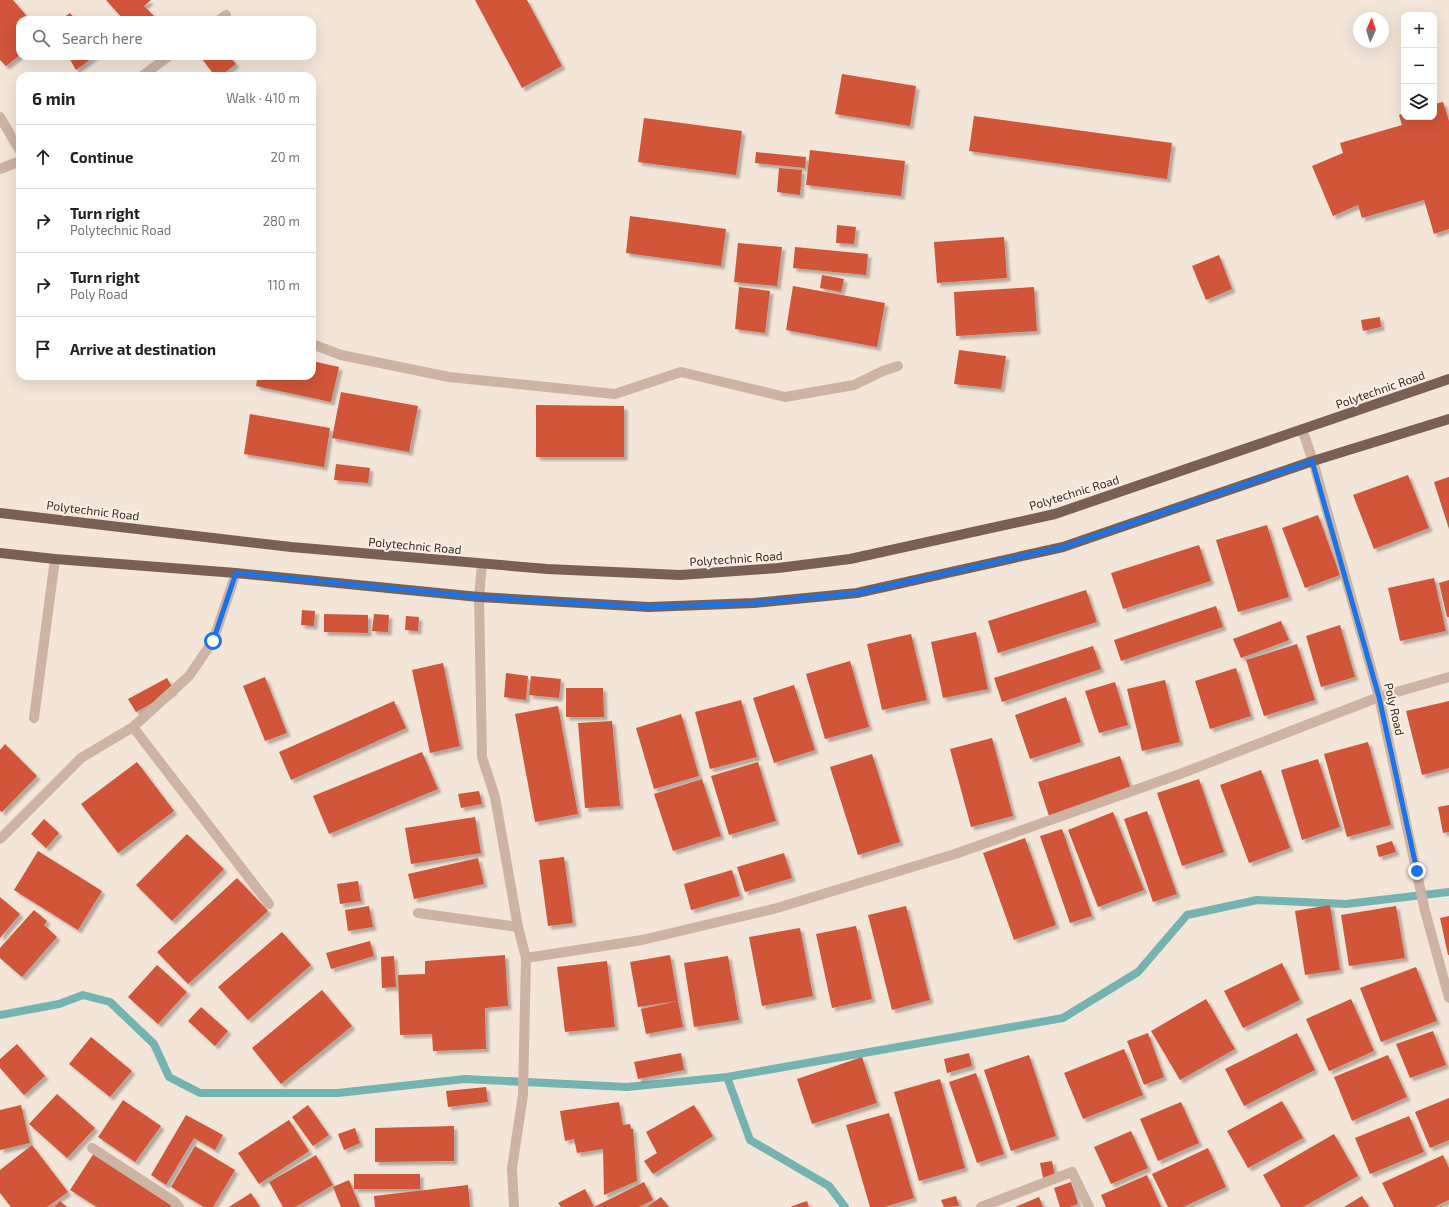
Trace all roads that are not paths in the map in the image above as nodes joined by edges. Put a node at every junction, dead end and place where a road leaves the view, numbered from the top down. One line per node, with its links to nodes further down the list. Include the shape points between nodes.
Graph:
1 (164, 60): 2 (street)
2 (147, 72)
3 (0, 118): 4 (street)
4 (16, 144)
5 (16, 162): 6 (street)
6 (0, 169)
7 (316, 346): 8 (street, via 341,355 450,377 615,394 681,372 785,397 854,385)
8 (898, 366)
9 (1449, 379): 11 (main road, Polytechnic Road)
10 (1449, 419): 12 (main road)
11 (1302, 429): 12 (street, Poly Road); 16 (main road, Polytechnic Road, via 1055,514 850,559 778,568 680,575)
12 (1312, 461): 18 (main road, via 1063,547 857,593 754,603 649,607); 20 (street, Poly Road)
13 (0, 513): 16 (main road, Polytechnic Road, via 291,547)
14 (0, 552): 15 (main road)
15 (55, 560): 17 (main road); 21 (street)
16 (482, 564): 18 (street)
17 (236, 573): 18 (main road); 22 (street, via 213,641 189,676)
18 (479, 597): 26 (street, via 482,757 495,796)
19 (1449, 677): 20 (street)
20 (1379, 697): 27 (street, via 1180,774 955,854 777,908 642,940); 28 (street, Poly Road, via 1425,911)
21 (34, 718)
22 (133, 728): 23 (street, via 82,758); 24 (street)
23 (0, 839)
24 (269, 904)
25 (418, 913): 26 (street)
26 (518, 927): 27 (street)
27 (526, 958): 31 (street, via 523,1095 512,1168)
28 (1449, 998)
29 (92, 1148): 30 (street)
30 (179, 1207)
31 (514, 1207)
32 (981, 1207): 33 (street, via 1072,1172)
33 (1089, 1207)

